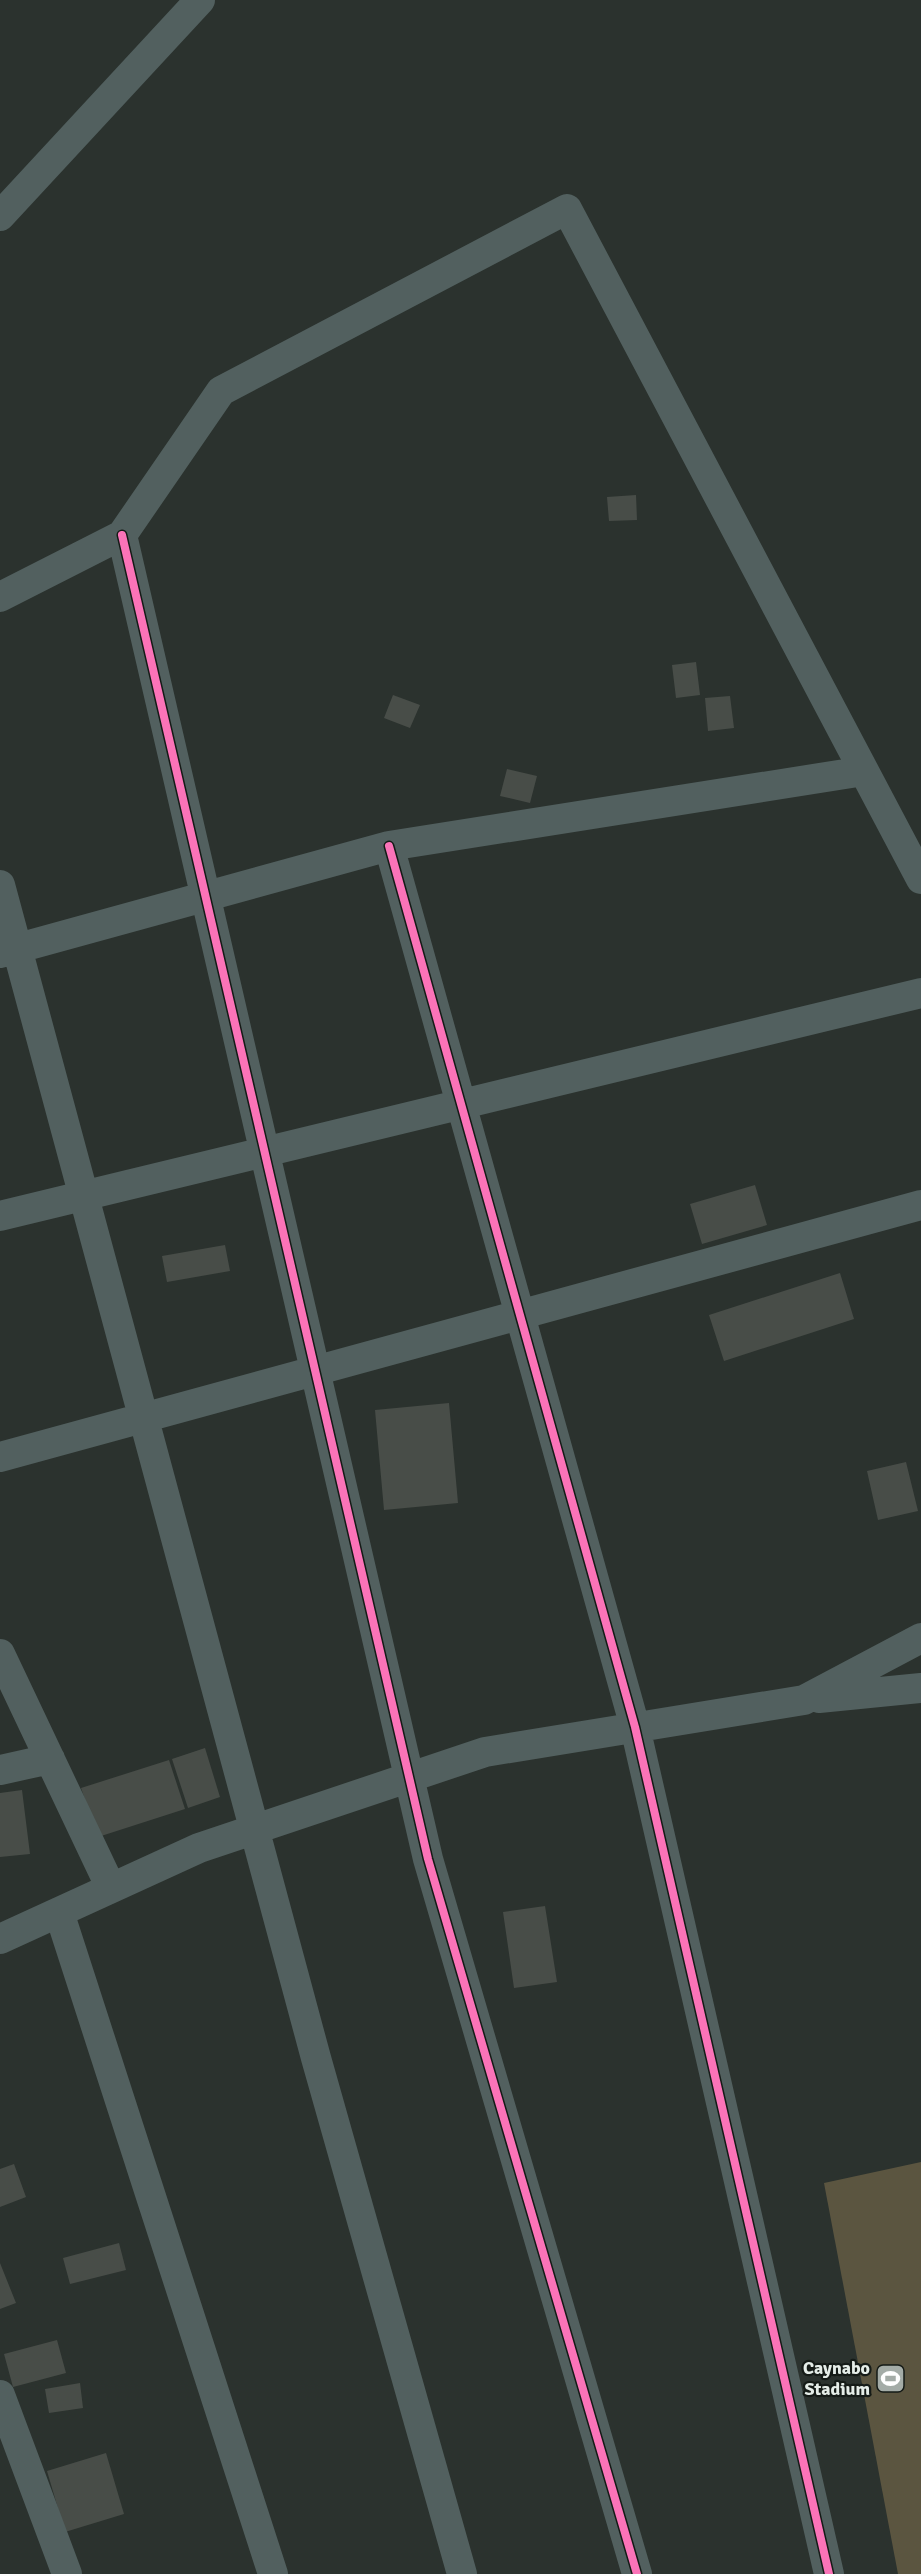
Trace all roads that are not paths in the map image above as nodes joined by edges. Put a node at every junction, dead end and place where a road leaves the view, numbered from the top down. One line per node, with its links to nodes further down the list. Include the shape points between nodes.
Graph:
1 (200, 0): 2 (street)
2 (0, 216)
3 (123, 536): 4 (street); 5 (street, via 221,391 567,209); 9 (street)
4 (0, 597)
5 (864, 771): 6 (street); 7 (street)
6 (389, 846): 9 (street); 12 (street)
7 (921, 879)
8 (0, 885): 10 (street)
9 (204, 897): 10 (street); 13 (street)
10 (8, 950): 14 (street)
11 (921, 993): 12 (street)
12 (461, 1104): 13 (street); 17 (street)
13 (263, 1152): 14 (street); 18 (street)
14 (84, 1196): 16 (street); 19 (street)
15 (921, 1205): 17 (street)
16 (0, 1216)
17 (520, 1315): 18 (street); 25 (street)
18 (315, 1371): 19 (street); 28 (street)
19 (144, 1418): 20 (street); 29 (street)
20 (0, 1457)
21 (921, 1638): 24 (street)
22 (0, 1654): 26 (street)
23 (921, 1688): 24 (street)
24 (804, 1700): 25 (street)
25 (634, 1727): 28 (street, via 485,1752); 38 (street)
26 (50, 1759): 27 (street); 30 (street)
27 (0, 1770)
28 (409, 1777): 29 (street); 37 (street, via 428,1859)
29 (255, 1829): 30 (street, via 199,1848); 36 (street)
30 (111, 1888): 31 (street)
31 (59, 1912): 32 (street); 35 (street)
32 (0, 1939)
33 (0, 2395): 34 (street)
34 (67, 2574)
35 (273, 2574)
36 (462, 2574)
37 (637, 2574)
38 (829, 2574)

